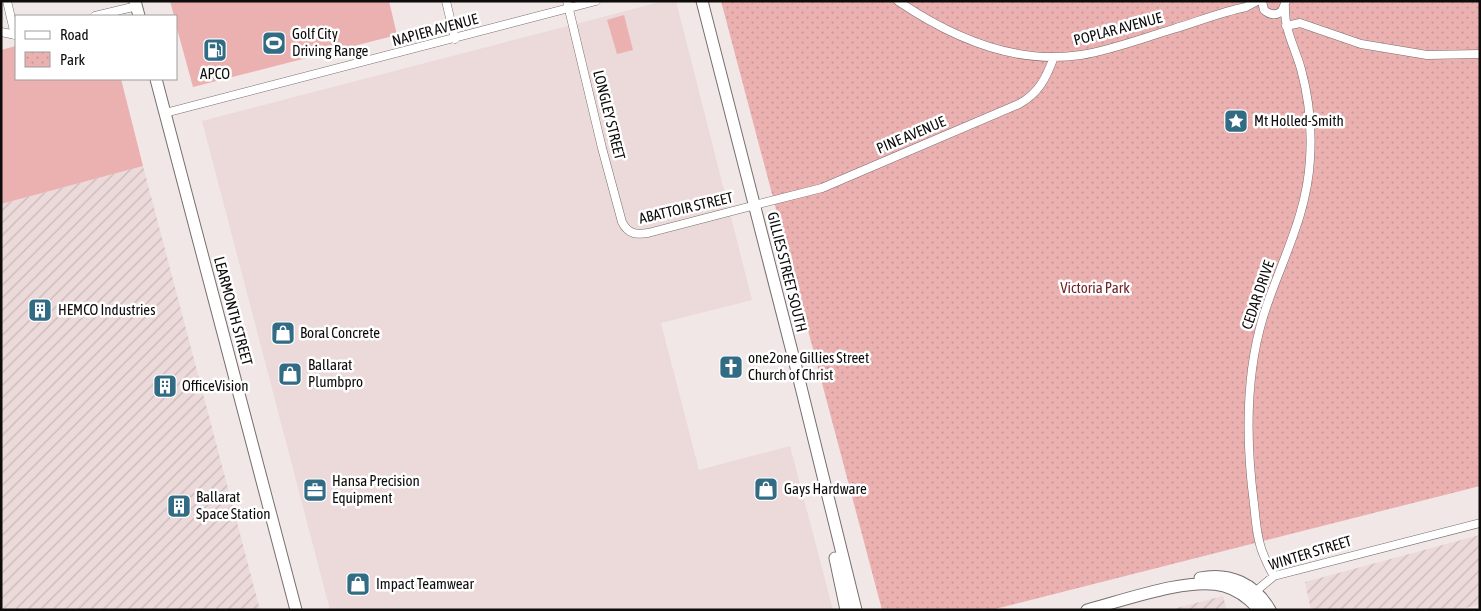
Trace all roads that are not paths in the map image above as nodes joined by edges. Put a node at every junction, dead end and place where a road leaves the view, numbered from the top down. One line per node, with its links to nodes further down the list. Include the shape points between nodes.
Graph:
1 (7, 1): 18 (street)
2 (446, 1): 19 (street)
3 (596, 1): 10 (street, NAPIER AVENUE)
4 (695, 1): 24 (main road, GILLIES STREET SOUTH)
5 (702, 1): 24 (main road, GILLIES STREET SOUTH)
6 (898, 1): 21 (street, POPLAR AVENUE, via 936,24 985,46 1018,54)
7 (1257, 1): 11 (street, POPLAR AVENUE)
8 (1262, 1): 13 (street)
9 (1286, 4): 14 (street); 16 (street, CEDAR DRIVE)
10 (568, 5): 19 (street, NAPIER AVENUE); 25 (street, LONGLEY STREET, via 622,222)
11 (1246, 7): 13 (street, POPLAR AVENUE); 21 (street, POPLAR AVENUE, via 1107,49)
12 (137, 8): 15 (street)
13 (1264, 10): 14 (street, POPLAR AVENUE)
14 (1275, 14): 16 (street, CEDAR DRIVE)
15 (100, 15)
16 (1286, 26): 20 (street, via 1300,23 1361,44 1427,55); 28 (street, CEDAR DRIVE, via 1307,97 1310,121 1308,181 1299,224 1258,338 1253,361 1248,436 1257,533)
17 (1, 32): 18 (street)
18 (15, 35)
19 (456, 39): 23 (street, NAPIER AVENUE)
20 (1480, 54)
21 (1054, 57): 24 (street, PINE AVENUE, via 1039,89 1019,104 822,188)
22 (156, 80): 23 (main road, LEARMONTH STREET)
23 (165, 113): 30 (main road, LEARMONTH STREET)
24 (751, 206): 25 (street, ABATTOIR STREET, via 648,233); 26 (main road, GILLIES STREET SOUTH)
25 (630, 233)
26 (813, 446): 31 (main road, GILLIES STREET SOUTH); 32 (main road, GILLIES STREET SOUTH)
27 (1480, 523): 28 (street, WINTER STREET)
28 (1274, 576): 29 (street, WINTER STREET)
29 (1253, 595): 33 (main road, via 1233,578 1215,576); 34 (main road); 35 (main road)
30 (296, 610)
31 (846, 610)
32 (856, 610)
33 (1087, 610)
34 (1259, 610)
35 (1270, 610)

